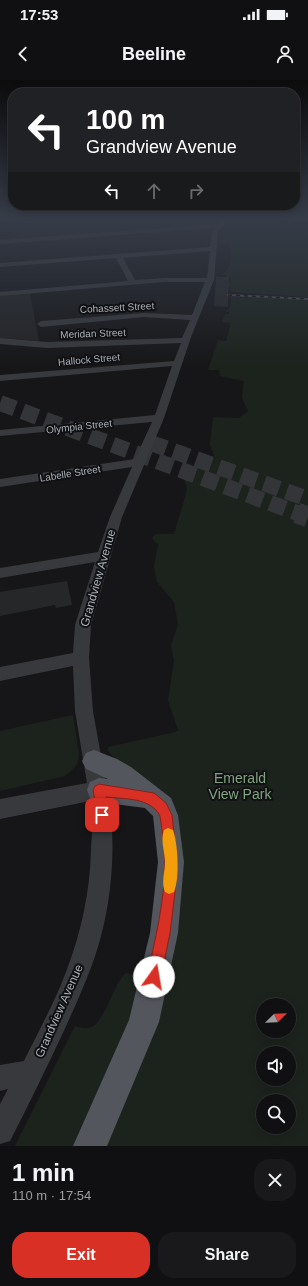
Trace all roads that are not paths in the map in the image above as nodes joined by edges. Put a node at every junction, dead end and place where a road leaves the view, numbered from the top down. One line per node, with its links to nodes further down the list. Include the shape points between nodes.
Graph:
1 (125, 269): 4 (street)
2 (211, 269): 3 (street, Grandview Avenue)
3 (210, 280): 4 (street); 6 (street, Grandview Avenue)
4 (133, 283): 5 (street, via 35,294)
5 (0, 294)
6 (195, 318): 7 (street, Grandview Avenue); 9 (street, Cohassett Street, via 144,315 40,320)
7 (186, 340): 9 (street, Meridan Street); 10 (street, Grandview Avenue)
8 (0, 341): 9 (street, Meridan Street)
9 (47, 345)
10 (179, 362): 11 (street, Hallock Street); 12 (street, Grandview Avenue)
11 (0, 378)
12 (159, 418): 13 (street, Olympia Street); 14 (street, Grandview Avenue)
13 (0, 433)
14 (139, 462): 15 (street, Labelle Street); 16 (street, Grandview Avenue, via 116,517)
15 (0, 483)
16 (104, 556): 17 (street); 18 (street, Grandview Avenue, via 83,624)
17 (0, 573)
18 (81, 658): 19 (street); 20 (street, Grandview Avenue, via 84,711)
19 (0, 674)
20 (94, 762): 21 (street, Grandview Avenue); 22 (main road, via 108,766 139,786)
21 (99, 790): 22 (main road); 23 (street); 24 (street, Grandview Avenue, via 102,815 101,864 90,936 76,978)
22 (150, 797): 27 (main road, via 162,807 168,826 171,862 164,933 144,1022)
23 (0, 810)
24 (32, 1072): 25 (street); 26 (street, Grandview Avenue)
25 (0, 1078)
26 (0, 1131)
27 (90, 1146)

